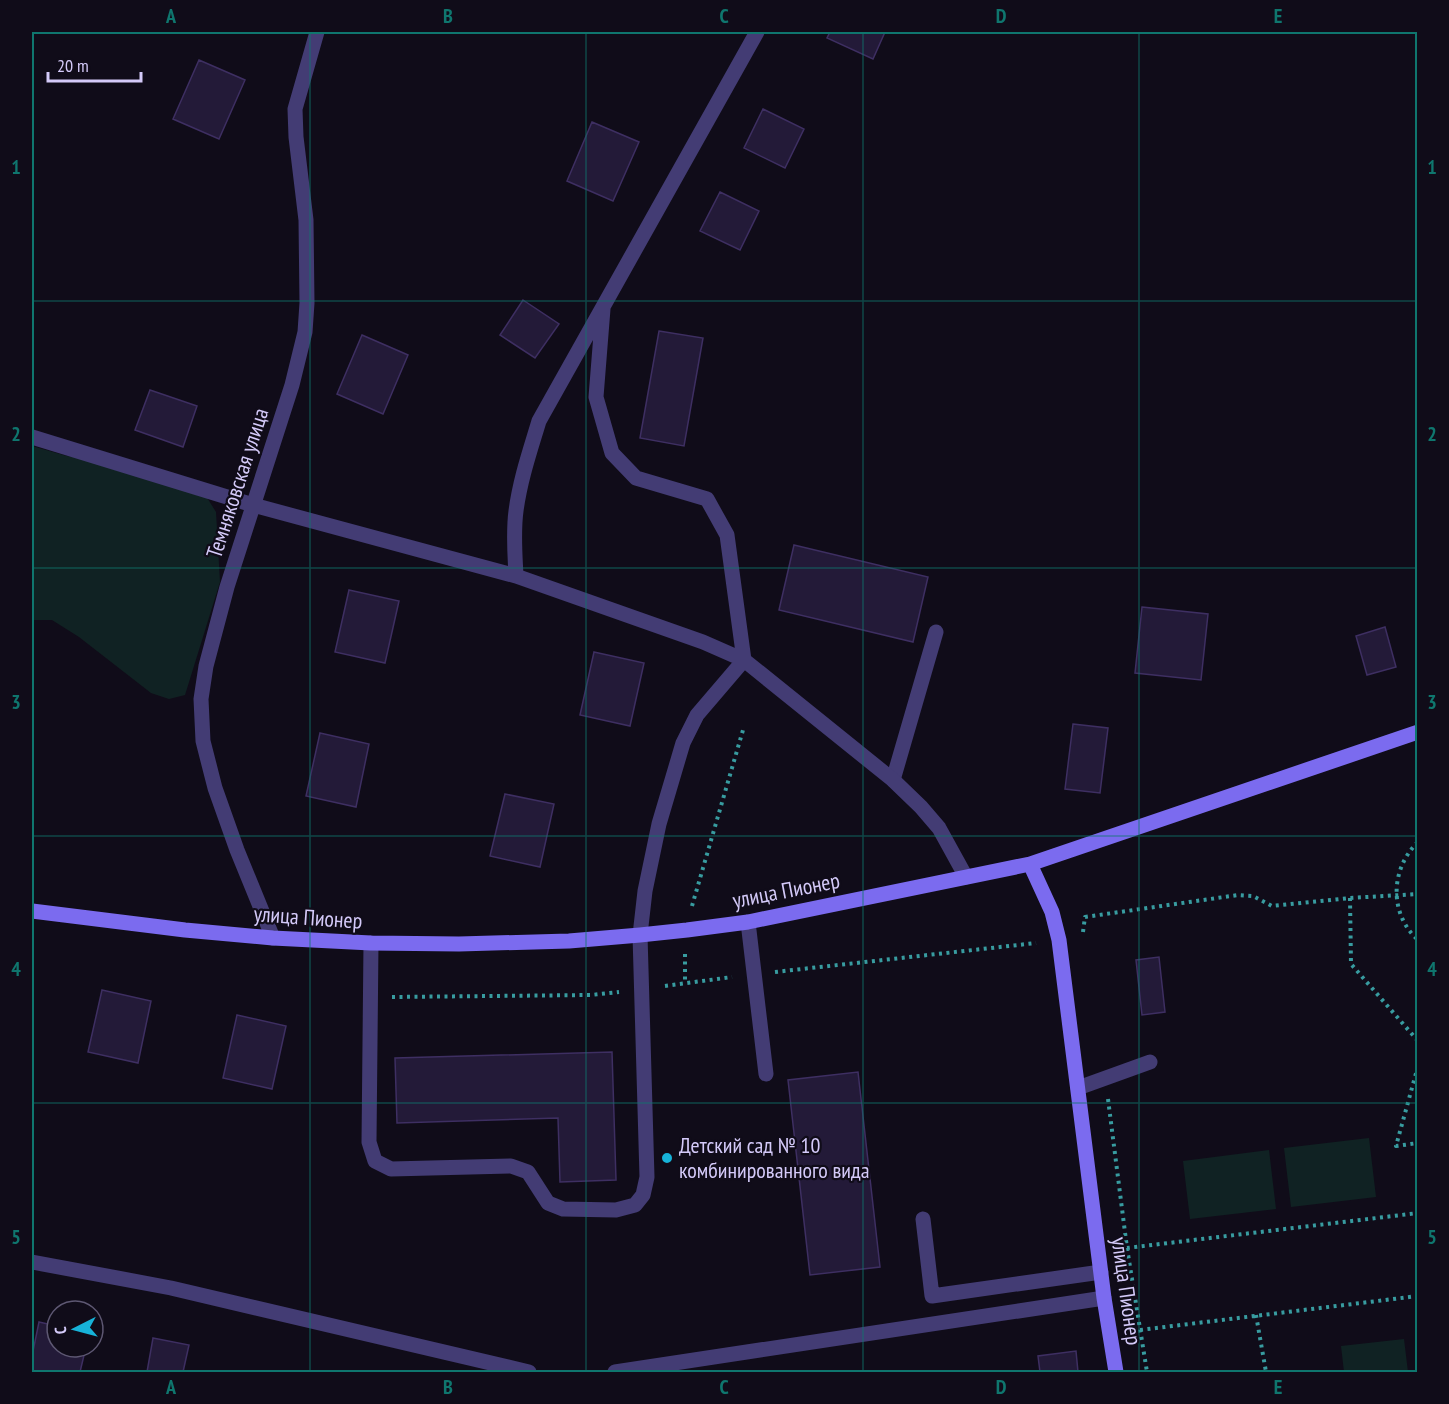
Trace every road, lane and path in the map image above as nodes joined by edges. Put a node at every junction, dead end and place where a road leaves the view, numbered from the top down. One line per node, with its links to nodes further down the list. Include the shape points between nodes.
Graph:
1 (317, 32): 5 (street, Темняковская улица, via 295,110 306,220 305,332)
2 (757, 32): 3 (street)
3 (603, 309): 6 (street, via 539,421 516,512); 8 (street, via 596,397 612,453 636,478 706,499 727,535)
4 (32, 437): 5 (street)
5 (253, 505): 6 (street); 22 (street, Темняковская улица, via 227,587 201,699 203,741 215,788)
6 (516, 576): 8 (street, via 704,642)
7 (936, 632): 11 (street)
8 (744, 660): 11 (street); 21 (street, via 697,715 683,743 659,824)
9 (743, 730): 18 (path)
10 (1418, 732): 13 (street)
11 (893, 780): 14 (street, via 939,828)
12 (1418, 843): 16 (path, via 1398,872)
13 (1030, 864): 14 (street, улица Пионер); 23 (street, улица Пионер, via 1052,912)
14 (966, 877): 20 (street, улица Пионер)
15 (1418, 894): 16 (path)
16 (1396, 896): 17 (path); 24 (path, via 1401,916)
17 (1350, 898): 23 (path, via 1272,906 1253,896 1238,896 1084,917 1082,938); 31 (path, via 1351,964)
18 (691, 907)
19 (32, 911): 22 (street, улица Пионер)
20 (748, 922): 21 (street, улица Пионер); 27 (street)
21 (640, 935): 25 (street, улица Пионер, via 569,941); 29 (street)
22 (273, 938): 25 (street, улица Пионер)
23 (1059, 940): 27 (path); 36 (street, улица Пионер)
24 (1418, 940)
25 (371, 943): 30 (street)
26 (685, 953): 28 (path)
27 (754, 974): 28 (path); 34 (street)
28 (685, 983): 29 (path)
29 (642, 989): 30 (path, via 591,995); 30 (street, via 647,1177 643,1195 634,1205 616,1210 563,1209 548,1203 528,1172 511,1166 391,1169 375,1161 369,1142)
30 (370, 997)
31 (1418, 1041)
32 (1150, 1062): 35 (street)
33 (1418, 1066): 37 (path, via 1396,1146)
34 (766, 1074)
35 (1106, 1078): 36 (street); 40 (path)
36 (1078, 1088): 42 (street, улица Пионер)
37 (1418, 1143)
38 (1418, 1213): 40 (path)
39 (923, 1219): 42 (street, via 932,1296)
40 (1126, 1248): 46 (path)
41 (32, 1262): 47 (street, via 171,1288)
42 (1101, 1272): 44 (street, улица Пионер)
43 (1418, 1296): 45 (path)
44 (1104, 1298): 48 (street); 49 (street, улица Пионер)
45 (1256, 1315): 46 (path); 51 (path)
46 (1140, 1329): 50 (path)
47 (529, 1372)
48 (615, 1372)
49 (1116, 1372)
50 (1147, 1372)
51 (1266, 1372)

